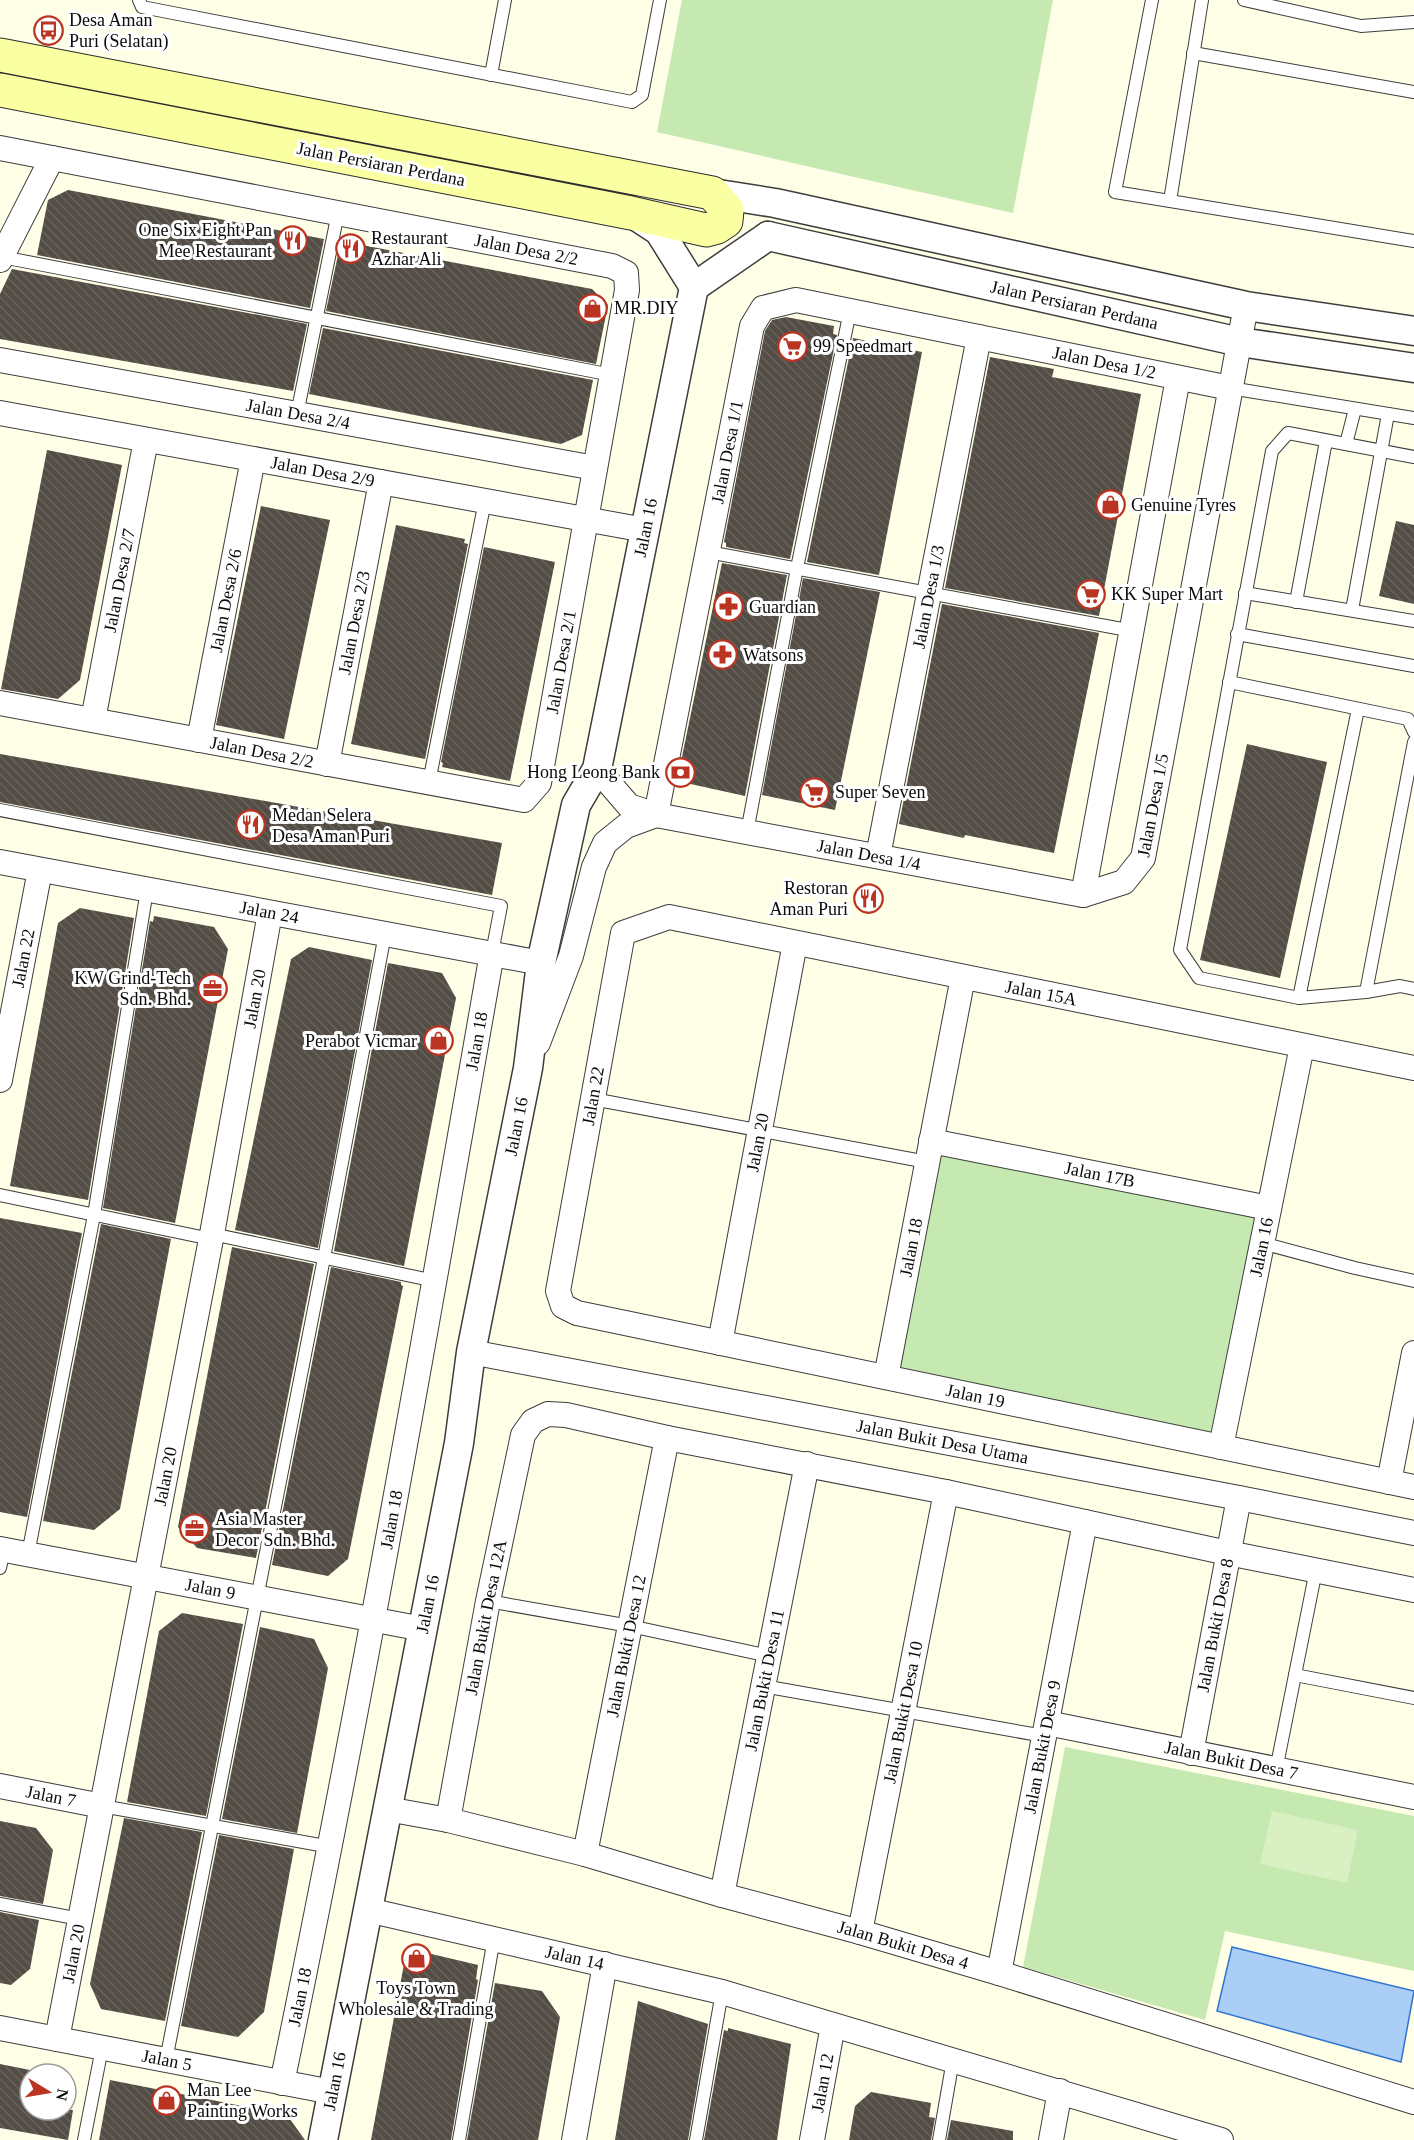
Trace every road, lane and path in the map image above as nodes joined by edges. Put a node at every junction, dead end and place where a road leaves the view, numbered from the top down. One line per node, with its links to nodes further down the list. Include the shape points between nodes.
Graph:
1 (139, 0): 10 (lane, via 142,7)
2 (505, 0): 10 (lane)
3 (660, 0): 10 (lane, via 642,94 632,102)
4 (1152, 0): 16 (lane, via 1115,192)
5 (1202, 0): 8 (lane)
6 (1244, 0): 7 (lane, via 1361,26)
7 (1414, 22)
8 (1193, 53): 12 (lane); 16 (lane)
9 (0, 55): 15 (main road, Jalan Persiaran Perdana)
10 (490, 75)
11 (0, 90): 19 (main road, Jalan Persiaran Perdana)
12 (1414, 92)
13 (0, 148): 14 (street, Jalan Desa 2/2)
14 (52, 158): 18 (street, Jalan Desa 2/2); 22 (street)
15 (712, 193): 17 (street, Jalan Persiaran Perdana); 19 (main road, Jalan Persiaran Perdana, via 727,210 726,220 706,230)
16 (1170, 201): 21 (lane)
17 (775, 203): 20 (street); 24 (street, Jalan Persiaran Perdana)
18 (338, 213): 26 (lane); 32 (street, Jalan Desa 2/2, via 612,266 626,273 627,290)
19 (631, 213): 23 (street, via 659,231)
20 (768, 236): 23 (street); 29 (street, Jalan Persiaran Perdana)
21 (1414, 241)
22 (1, 259): 26 (lane)
23 (694, 287): 50 (street, Jalan 16)
24 (1246, 306): 27 (street, Jalan Persiaran Perdana); 29 (street, Jalan Desa 1/5)
25 (850, 311): 28 (street, Jalan Desa 1/1); 51 (street, Jalan Desa 1/1, via 796,300 762,308 752,326); 52 (lane)
26 (316, 319): 32 (lane); 37 (lane)
27 (1414, 331)
28 (979, 337): 33 (street, Jalan Desa 1/2); 54 (street, Jalan Desa 1/3)
29 (1240, 342): 31 (street, Jalan Persiaran Perdana); 34 (street, Jalan Desa 1/5)
30 (0, 360): 37 (street, Jalan Desa 2/4)
31 (1414, 368)
32 (612, 375): 46 (street, Jalan Desa 2/2)
33 (1178, 378): 34 (street, Jalan Desa 1/2); 58 (street)
34 (1230, 388): 35 (lane); 79 (street, Jalan Desa 1/5, via 1143,858 1124,882)
35 (1355, 409): 38 (lane); 42 (lane)
36 (0, 413): 40 (street, Jalan Desa 2/9)
37 (297, 414): 46 (street, Jalan Desa 2/4)
38 (1388, 414): 39 (lane); 43 (lane)
39 (1414, 418)
40 (146, 440): 45 (street, Jalan Desa 2/9); 64 (street, Jalan Desa 2/7)
41 (1326, 441): 42 (lane); 53 (lane, via 1288,433 1272,451); 55 (lane)
42 (1347, 444): 43 (lane)
43 (1381, 450): 44 (lane); 56 (lane)
44 (1414, 457)
45 (253, 459): 47 (street, Jalan Desa 2/9); 66 (street, Jalan Desa 2/6)
46 (595, 468): 49 (street, Jalan Desa 2/2)
47 (381, 482): 48 (street, Jalan Desa 2/9); 68 (street, Jalan Desa 2/3)
48 (484, 501): 49 (street, Jalan Desa 2/9); 70 (lane)
49 (586, 519): 50 (street, Jalan Desa 2/9); 71 (street, Jalan Desa 2/1, via 539,783)
50 (645, 530): 69 (street, Jalan 16)
51 (708, 552): 52 (lane); 73 (street, Jalan Desa 1/1)
52 (797, 568): 54 (lane); 74 (lane)
53 (1245, 592): 55 (lane); 59 (lane)
54 (929, 593): 58 (lane); 75 (street, Jalan Desa 1/3)
55 (1296, 602): 56 (lane)
56 (1352, 610): 57 (lane)
57 (1414, 621)
58 (1133, 631): 79 (street)
59 (1237, 634): 60 (lane); 61 (lane)
60 (1414, 666)
61 (1229, 682): 63 (lane); 89 (lane, via 1180,950 1199,978)
62 (0, 703): 64 (street, Jalan Desa 2/2)
63 (1358, 709): 65 (lane, via 1407,719); 89 (lane)
64 (93, 720): 66 (street, Jalan Desa 2/2)
65 (1414, 732)
66 (199, 740): 68 (street, Jalan Desa 2/2)
67 (1414, 742): 88 (lane)
68 (327, 764): 70 (street, Jalan Desa 2/2)
69 (597, 769): 73 (street, via 629,806); 85 (street, Jalan 16, via 576,805)
70 (429, 782): 71 (street, Jalan Desa 2/2)
71 (524, 800)
72 (0, 810): 84 (lane, via 501,906)
73 (656, 814): 74 (street, Jalan Desa 1/4); 91 (street, Jalan 16, via 626,826 605,843 594,867 571,956)
74 (747, 832): 75 (street, Jalan Desa 1/4)
75 (878, 856): 79 (street, Jalan Desa 1/4)
76 (0, 862): 77 (street, Jalan 24)
77 (40, 870): 78 (street, Jalan 24); 93 (street, Jalan 22)
78 (147, 890): 80 (street, Jalan 24); 99 (lane)
79 (1083, 895)
80 (270, 913): 82 (street, Jalan 24); 100 (street, Jalan 20)
81 (669, 917): 83 (street, Jalan 15A); 94 (street, Jalan 22, via 623,933)
82 (385, 934): 84 (street, Jalan 24); 102 (lane)
83 (795, 943): 86 (street, Jalan 15A); 95 (street, Jalan 20)
84 (492, 954): 85 (street, Jalan 24); 103 (street, Jalan 18)
85 (541, 963): 91 (street, Jalan 16)
86 (963, 977): 90 (street, Jalan 15A); 96 (street, Jalan 18)
87 (1414, 989): 88 (lane, via 1400,986)
88 (1366, 992): 89 (lane)
89 (1299, 998)
90 (1302, 1046): 92 (street, Jalan 15A); 98 (street, Jalan 16)
91 (528, 1068): 107 (street, Jalan 16)
92 (1414, 1068)
93 (0, 1080)
94 (592, 1100): 95 (lane); 105 (street, Jalan 22, via 558,1291)
95 (760, 1131): 96 (lane); 106 (street, Jalan 20)
96 (929, 1151): 98 (street, Jalan 17B); 109 (street, Jalan 18)
97 (0, 1195): 99 (lane)
98 (1269, 1208): 101 (street, Jalan 16)
99 (94, 1215): 100 (lane); 120 (lane)
100 (212, 1237): 102 (lane); 123 (street, Jalan 20)
101 (1262, 1243): 104 (lane); 111 (street, Jalan 16)
102 (324, 1258): 103 (lane); 125 (lane)
103 (435, 1281): 127 (street, Jalan 18)
104 (1414, 1281)
105 (563, 1306): 106 (street, Jalan 19, via 577,1313)
106 (720, 1343): 109 (street, Jalan 19)
107 (471, 1352): 116 (street, Jalan Bukit Desa Utama); 129 (street, Jalan 16, via 459,1443)
108 (1414, 1353): 113 (street)
109 (886, 1377): 111 (street, Jalan 19)
110 (667, 1437): 112 (street); 126 (street, Jalan Bukit Desa 12A, via 566,1415 548,1414 533,1421 523,1435); 128 (street, Jalan Bukit Desa 12)
111 (1221, 1447): 113 (street, Jalan 19)
112 (807, 1464): 115 (street); 130 (street, Jalan Bukit Desa 11)
113 (1389, 1482): 114 (street, Jalan 19)
114 (1414, 1487)
115 (946, 1492): 117 (street); 134 (street, Jalan Bukit Desa 10)
116 (1239, 1498): 118 (street, Jalan Bukit Desa Utama); 119 (street, Jalan Bukit Desa 8)
117 (1085, 1522): 119 (street); 135 (street, Jalan Bukit Desa 9)
118 (1414, 1533)
119 (1228, 1553): 122 (street); 136 (street, Jalan Bukit Desa 8)
120 (28, 1554): 121 (street, Jalan 9); 123 (street, Jalan 9)
121 (1, 1555)
122 (1316, 1570): 124 (street); 131 (lane)
123 (146, 1577): 125 (street, Jalan 9); 140 (street, Jalan 20)
124 (1414, 1590)
125 (257, 1598): 127 (street, Jalan 9); 143 (lane)
126 (488, 1601): 128 (lane); 142 (street, Jalan Bukit Desa 12A)
127 (372, 1620): 129 (street, Jalan 9); 144 (street, Jalan 18)
128 (630, 1626): 130 (lane); 145 (street, Jalan Bukit Desa 12)
129 (423, 1629): 141 (street, Jalan 16)
130 (769, 1656): 132 (street, Jalan Bukit Desa 11)
131 (1295, 1675): 133 (lane); 137 (lane)
132 (763, 1686): 134 (lane); 146 (street, Jalan Bukit Desa 11)
133 (1414, 1698)
134 (903, 1710): 135 (lane); 150 (street, Jalan Bukit Desa 10)
135 (1046, 1729): 136 (street, Jalan Bukit Desa 7); 153 (street, Jalan Bukit Desa 9)
136 (1191, 1752): 137 (street, Jalan Bukit Desa 7)
137 (1275, 1770): 139 (street, Jalan Bukit Desa 7)
138 (0, 1786): 140 (street, Jalan 7)
139 (1414, 1797)
140 (102, 1806): 143 (lane); 149 (street, Jalan 20)
141 (387, 1809): 142 (street, Jalan Bukit Desa 4); 148 (street, Jalan 16)
142 (448, 1820): 145 (street, Jalan Bukit Desa 4)
143 (212, 1826): 144 (lane); 159 (lane)
144 (331, 1847): 161 (street, Jalan 18)
145 (585, 1854): 146 (street, Jalan Bukit Desa 4)
146 (722, 1895): 150 (street, Jalan Bukit Desa 4)
147 (0, 1904): 149 (lane)
148 (368, 1910): 151 (street, Jalan 14); 163 (street, Jalan 16)
149 (80, 1919): 157 (street, Jalan 20)
150 (860, 1932): 153 (street, Jalan Bukit Desa 4)
151 (494, 1938): 152 (street, Jalan 14); 168 (lane)
152 (605, 1964): 154 (street); 169 (street, Jalan 14)
153 (999, 1973): 164 (street, Jalan Bukit Desa 4)
154 (722, 1992): 155 (street); 170 (lane)
155 (832, 2025): 160 (street); 171 (street, Jalan 12)
156 (0, 2028): 157 (street, Jalan 5)
157 (57, 2039): 158 (street, Jalan 5)
158 (102, 2048): 159 (street, Jalan 5); 166 (lane)
159 (166, 2060): 161 (street, Jalan 5)
160 (953, 2060): 162 (street); 172 (lane)
161 (282, 2083): 163 (street, Jalan 5)
162 (1060, 2091): 165 (street); 173 (street)
163 (332, 2092): 167 (street, Jalan 16)
164 (1414, 2103)
165 (1177, 2133): 174 (street)
166 (84, 2140)
167 (323, 2140)
168 (459, 2140)
169 (574, 2140)
170 (696, 2140)
171 (812, 2140)
172 (939, 2140)
173 (1051, 2140)
174 (1221, 2140)

